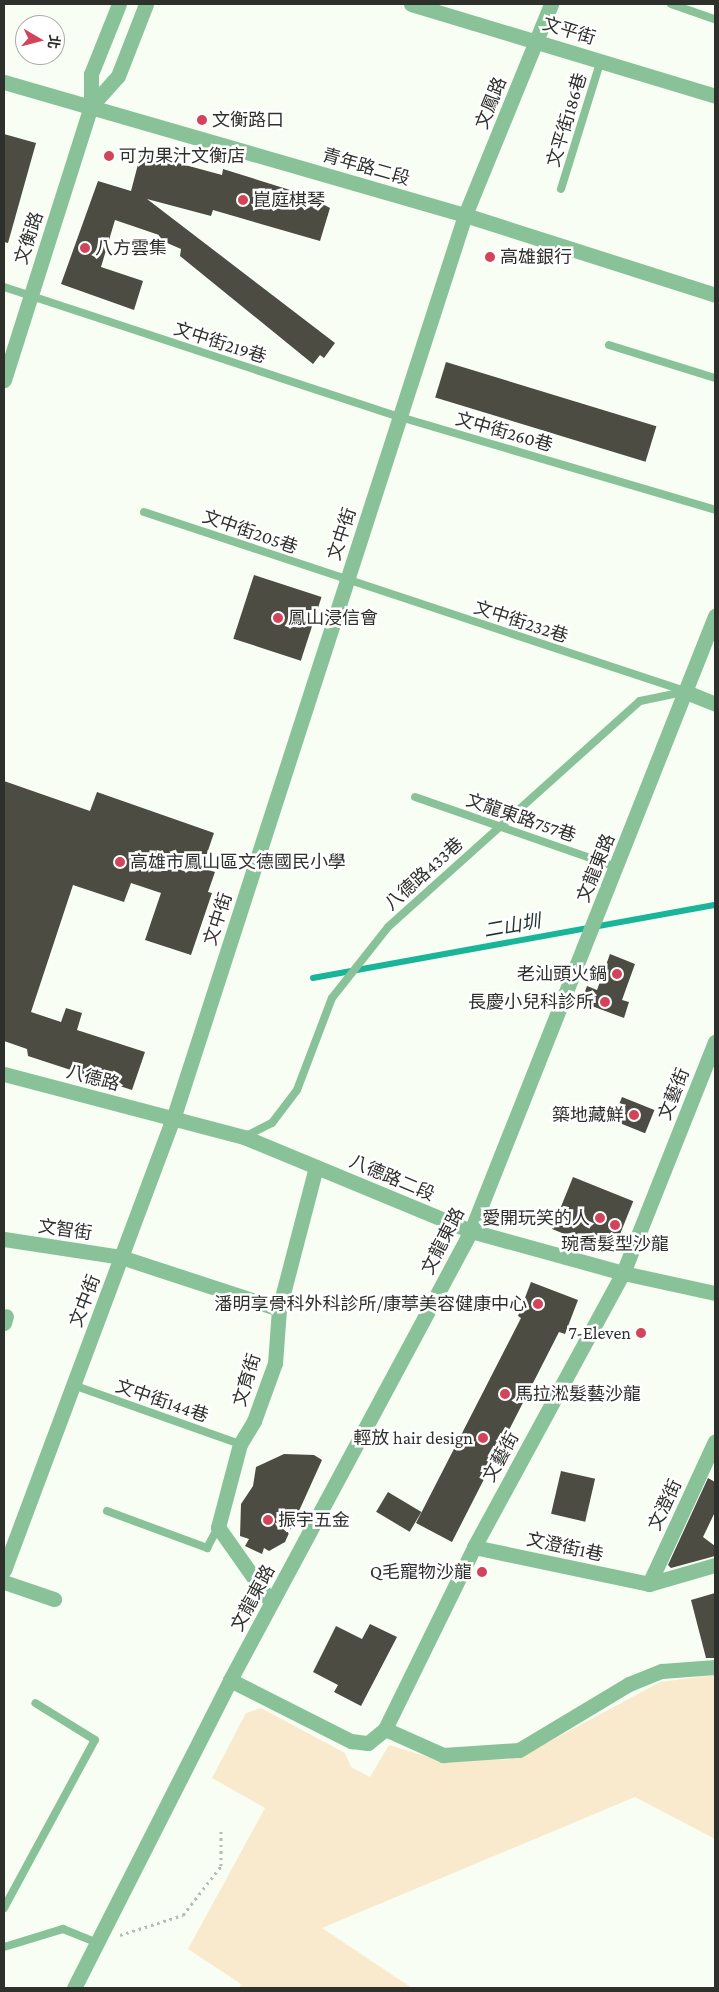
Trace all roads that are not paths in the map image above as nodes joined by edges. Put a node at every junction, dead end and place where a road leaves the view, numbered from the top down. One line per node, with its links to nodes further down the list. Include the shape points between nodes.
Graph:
1 (118, 4): 11 (street, 文衡路, via 91,74)
2 (146, 4): 11 (street, 文衡路, via 118,76)
3 (411, 4): 7 (street, 文平街)
4 (551, 4): 7 (street, 文鳳路)
5 (671, 4): 6 (lane)
6 (714, 19)
7 (537, 40): 8 (street, 文平街); 13 (street, 文鳳路)
8 (601, 60): 10 (street, 文平街); 12 (lane, 文平街186巷)
9 (4, 82): 11 (street, 青年路二段)
10 (715, 96)
11 (91, 106): 13 (street, 青年路二段); 16 (street, 文衡路)
12 (562, 190)
13 (465, 215): 15 (street, 青年路二段); 20 (street, 文中街)
14 (4, 287): 16 (lane, 文中街219巷)
15 (715, 295)
16 (30, 297): 19 (street, 文衡路); 20 (lane, 文中街219巷)
17 (609, 345): 18 (lane)
18 (715, 378)
19 (4, 380)
20 (400, 417): 21 (lane, 文中街260巷); 23 (street, 文中街)
21 (715, 510)
22 (144, 512): 23 (lane, 文中街205巷)
23 (347, 580): 25 (lane, 文中街232巷); 33 (street, 文中街)
24 (715, 616): 25 (street, 文龍東路)
25 (686, 692): 26 (street); 28 (lane, 八德路433巷, via 640,701); 29 (street, 文龍東路)
26 (715, 704)
27 (415, 797): 28 (lane, 文龍東路757巷)
28 (500, 826): 29 (lane, 文龍東路757巷); 34 (lane, 八德路433巷, via 388,927 332,998 297,1090 272,1123)
29 (616, 867): 36 (street, 文龍東路)
30 (715, 1042): 31 (street, 文藝街)
31 (711, 1068): 39 (street, 文藝街)
32 (4, 1074): 33 (street, 八德路)
33 (173, 1119): 34 (street, 八德路二段); 38 (street, 文中街)
34 (244, 1137): 35 (street, 八德路二段)
35 (316, 1167): 36 (street, 八德路二段); 41 (street, 文育街)
36 (471, 1231): 39 (street, 八德路二段); 53 (street, 文龍東路)
37 (4, 1239): 38 (street, 文智街)
38 (121, 1257): 41 (street); 42 (street, 文中街)
39 (623, 1273): 40 (street, 八德路二段); 47 (street, 文藝街)
40 (715, 1293)
41 (279, 1309): 44 (street, 文育街, via 274,1363 254,1422)
42 (73, 1385): 44 (lane, 文中街144巷); 49 (street, 文中街)
43 (715, 1441): 51 (street, 文澄街)
44 (240, 1444): 46 (street, 文育街)
45 (107, 1511): 46 (lane, via 207,1548)
46 (218, 1527): 53 (street)
47 (474, 1547): 51 (street, 文澄街1巷); 57 (street, 文藝街)
48 (715, 1564): 51 (street)
49 (4, 1570)
50 (4, 1582): 52 (street)
51 (649, 1584)
52 (54, 1600)
53 (272, 1602): 55 (street, 文龍東路)
54 (715, 1667): 57 (street, via 662,1672 629,1684 519,1750 443,1755)
55 (230, 1680): 57 (street, via 350,1741 368,1742); 59 (street, 文龍東路)
56 (35, 1704): 58 (lane, via 95,1740)
57 (385, 1729)
58 (4, 1908)
59 (95, 1942): 60 (lane, via 63,1929); 61 (street, 文龍東路)
60 (4, 1947)
61 (74, 1988)

